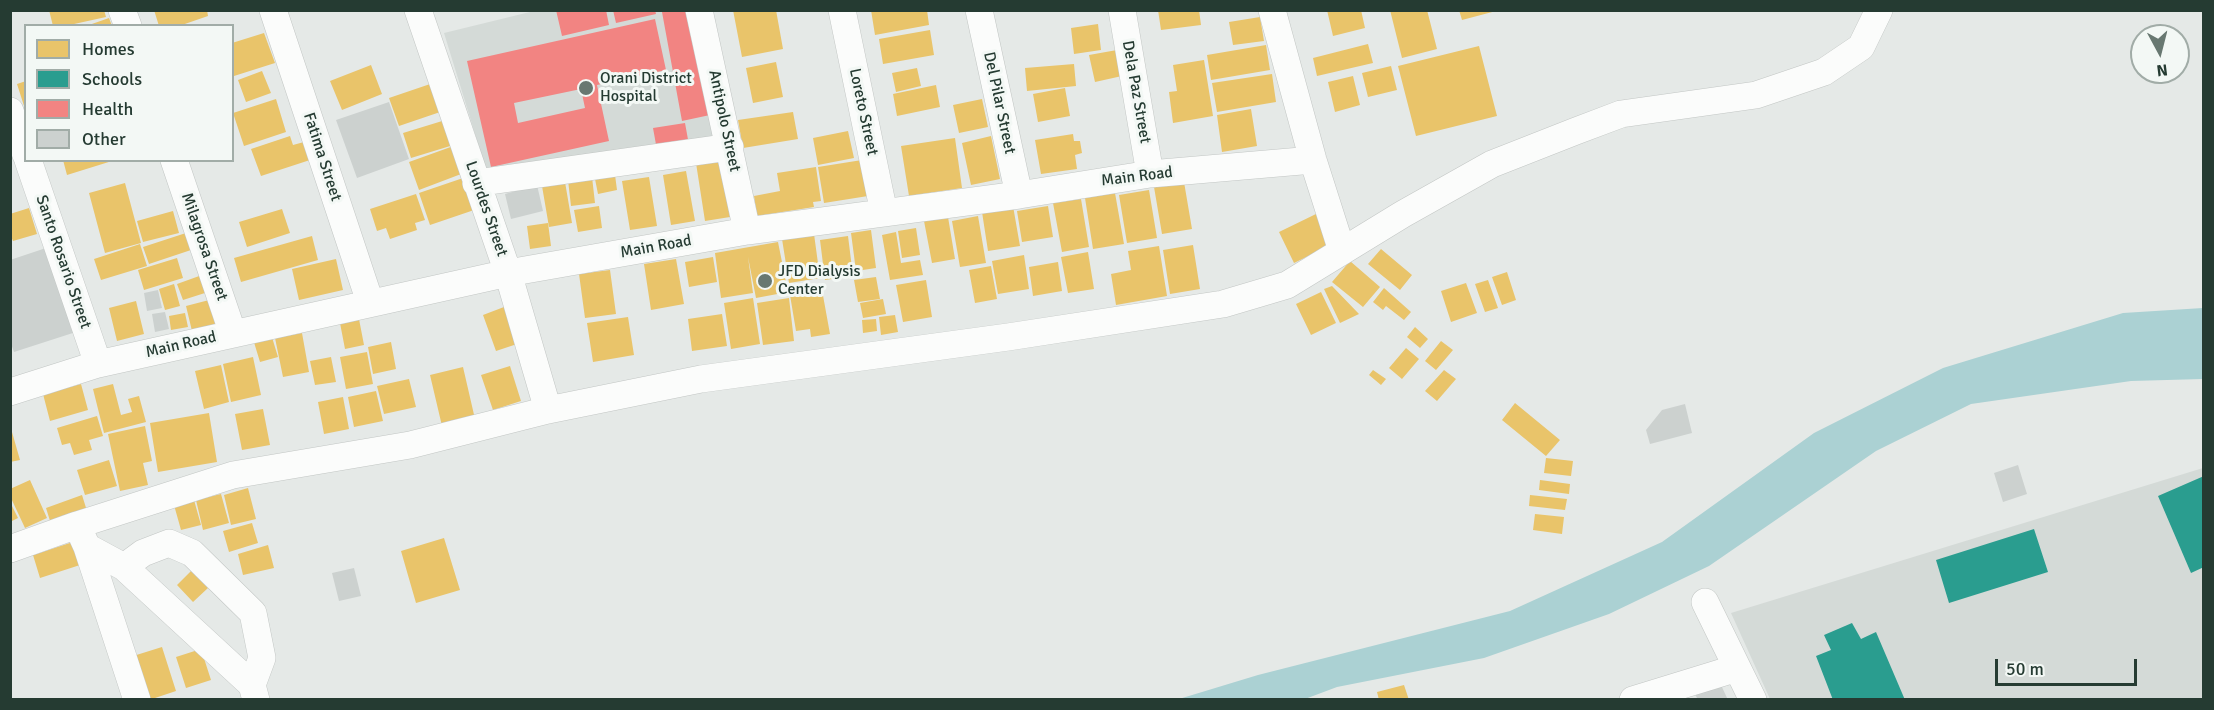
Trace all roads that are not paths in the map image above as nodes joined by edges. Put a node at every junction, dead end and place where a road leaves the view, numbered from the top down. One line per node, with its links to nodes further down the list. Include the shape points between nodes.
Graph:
1 (273, 10): 22 (street, Fatima Street)
2 (418, 10): 16 (street, Lourdes Street)
3 (699, 10): 10 (street, Antipolo Street)
4 (842, 10): 18 (street, Loreto Street)
5 (979, 10): 17 (street, Del Pilar Street)
6 (1122, 10): 15 (street, Dela Paz Street)
7 (1272, 10): 12 (street)
8 (1879, 10): 20 (street, via 1861,47 1824,72 1756,95 1621,114 1492,164)
9 (10, 111): 11 (street)
10 (730, 147): 16 (street); 19 (street, Antipolo Street)
11 (24, 150)
12 (1313, 160): 15 (street, Main Road); 20 (street)
13 (29, 162): 24 (street, Santo Rosario Street)
14 (175, 162): 23 (street, Milagrosa Street)
15 (1150, 174): 17 (street, Main Road)
16 (476, 183): 21 (street, Lourdes Street)
17 (1018, 195): 18 (street, Main Road)
18 (884, 213): 19 (street, Main Road)
19 (747, 231): 21 (street, Main Road)
20 (1342, 250): 26 (street, via 1287,285 1223,304 701,379)
21 (508, 273): 22 (street, Main Road); 26 (street, Lourdes Street)
22 (370, 303): 23 (street, Main Road)
23 (233, 333): 24 (street, Main Road)
24 (98, 364): 25 (street, Main Road)
25 (10, 392)
26 (548, 410): 27 (street, via 410,445 233,475)
27 (82, 536): 28 (street); 29 (street); 33 (street)
28 (10, 549)
29 (124, 567): 32 (street); 32 (street, via 143,553 169,543 192,553 254,613 262,658)
30 (1705, 602): 31 (street)
31 (1737, 668): 34 (street); 35 (street)
32 (254, 692)
33 (137, 699)
34 (1633, 699)
35 (1753, 699)

